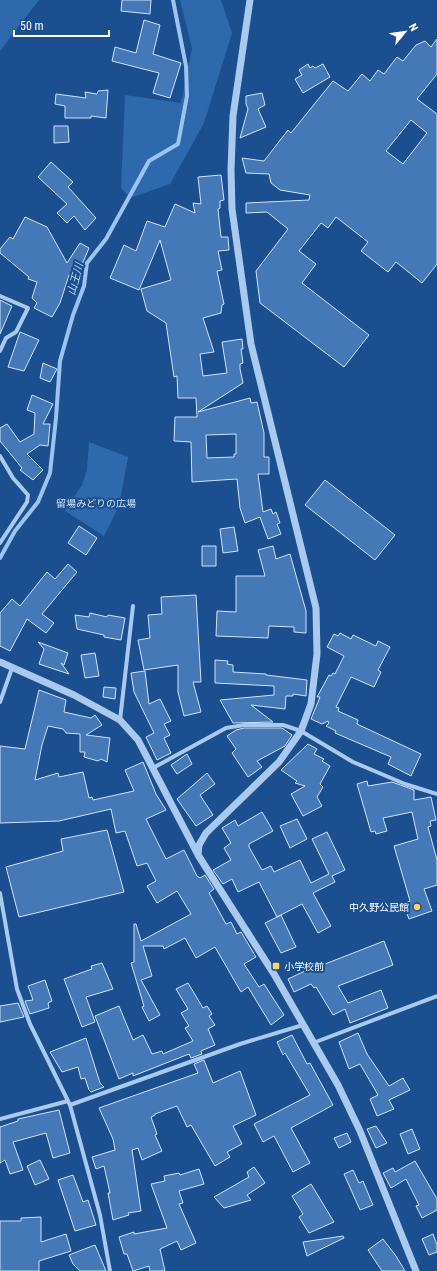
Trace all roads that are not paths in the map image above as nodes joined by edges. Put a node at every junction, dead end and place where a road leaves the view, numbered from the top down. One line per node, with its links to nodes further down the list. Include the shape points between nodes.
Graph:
1 (250, 0): 11 (street, via 233,116 232,209 251,344 316,608 316,654 311,704)
2 (0, 296): 3 (street, via 28,308 16,332 6,338)
3 (0, 351)
4 (0, 456): 5 (street, via 13,478 28,495 27,502)
5 (0, 544)
6 (133, 606): 10 (street)
7 (0, 662): 8 (street)
8 (12, 668): 9 (street); 10 (street, via 74,695)
9 (0, 702)
10 (120, 720): 12 (street, via 138,740)
11 (301, 731): 12 (street, via 283,725 244,725 226,728); 13 (street, via 353,762); 14 (street, via 279,762 206,833 199,845)
12 (153, 768): 14 (street)
13 (437, 794)
14 (198, 855): 17 (street)
15 (0, 893): 19 (street, via 17,989 30,1024)
16 (437, 996): 18 (street)
17 (303, 1025): 18 (street); 19 (street)
18 (313, 1042): 22 (street, via 358,1126)
19 (69, 1103): 20 (street); 21 (street, via 100,1215)
20 (0, 1119)
21 (110, 1271)
22 (416, 1271)

